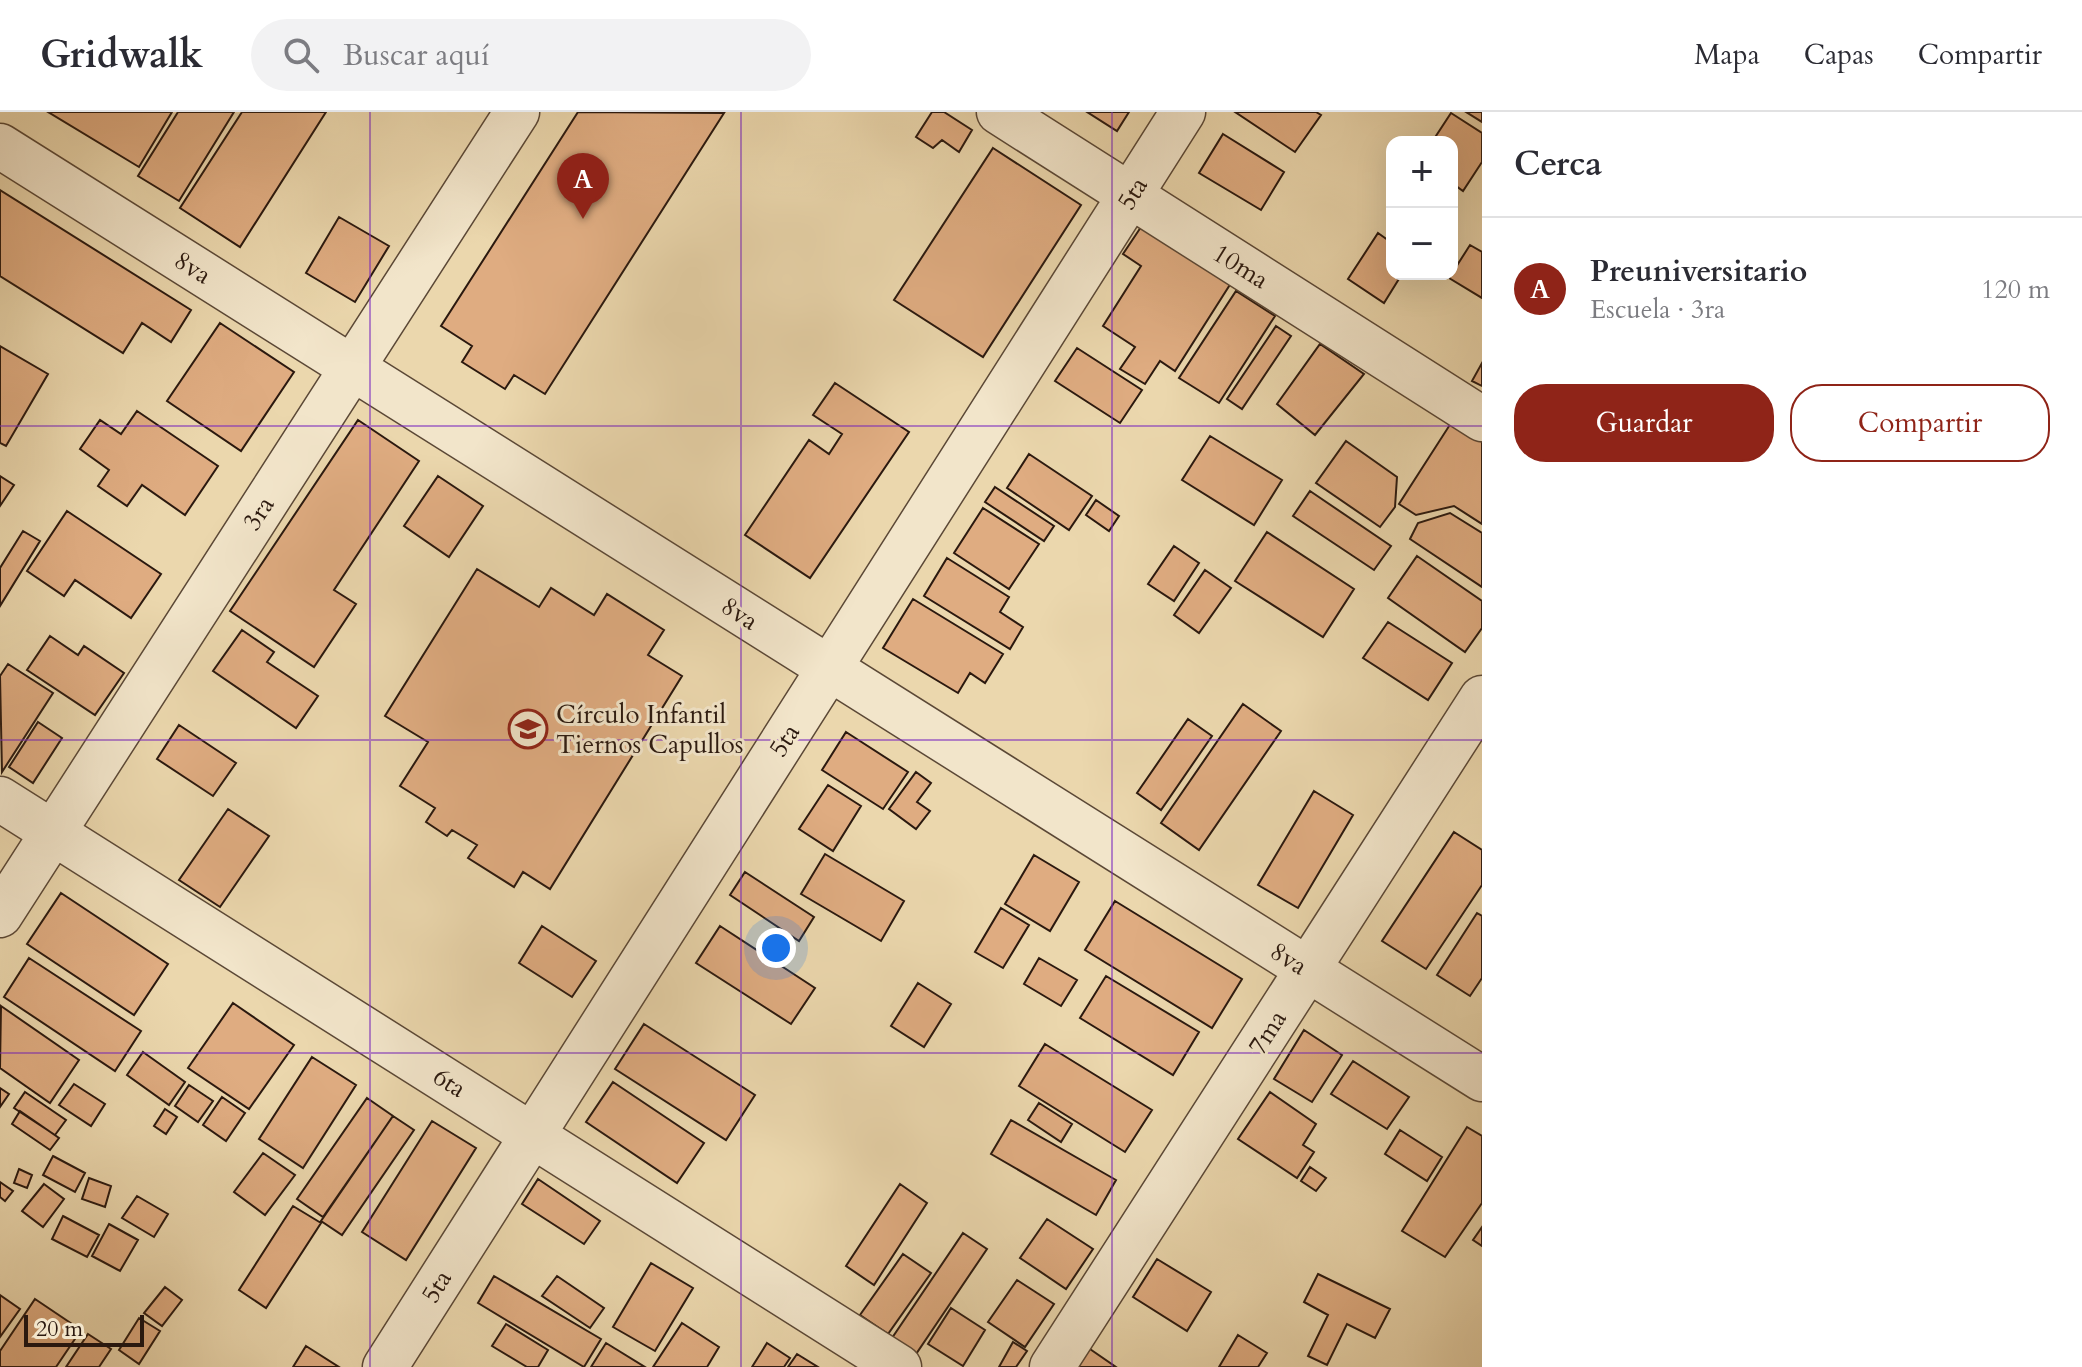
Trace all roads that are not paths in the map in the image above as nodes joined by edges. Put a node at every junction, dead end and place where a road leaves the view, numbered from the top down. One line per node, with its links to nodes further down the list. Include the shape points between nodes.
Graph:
1 (517, 112): 6 (street, 3ra)
2 (999, 112): 5 (street, 10ma)
3 (1183, 112): 5 (street, 5ta)
4 (0, 146): 6 (street, 8va)
5 (1130, 195): 7 (street, 10ma); 8 (street, 5ta)
6 (354, 367): 8 (street, 8va); 11 (street, 3ra)
7 (1482, 419)
8 (829, 670): 13 (street, 8va); 15 (street, 5ta)
9 (1482, 698): 13 (street, 7ma)
10 (0, 799): 11 (street, 6ta)
11 (53, 831): 12 (street, 3ra); 15 (street, 6ta)
12 (0, 915)
13 (1308, 969): 14 (street, 8va); 18 (street, 7ma)
14 (1482, 1079)
15 (532, 1135): 16 (street, 5ta); 17 (street, 6ta)
16 (385, 1367)
17 (899, 1367)
18 (1052, 1367)

